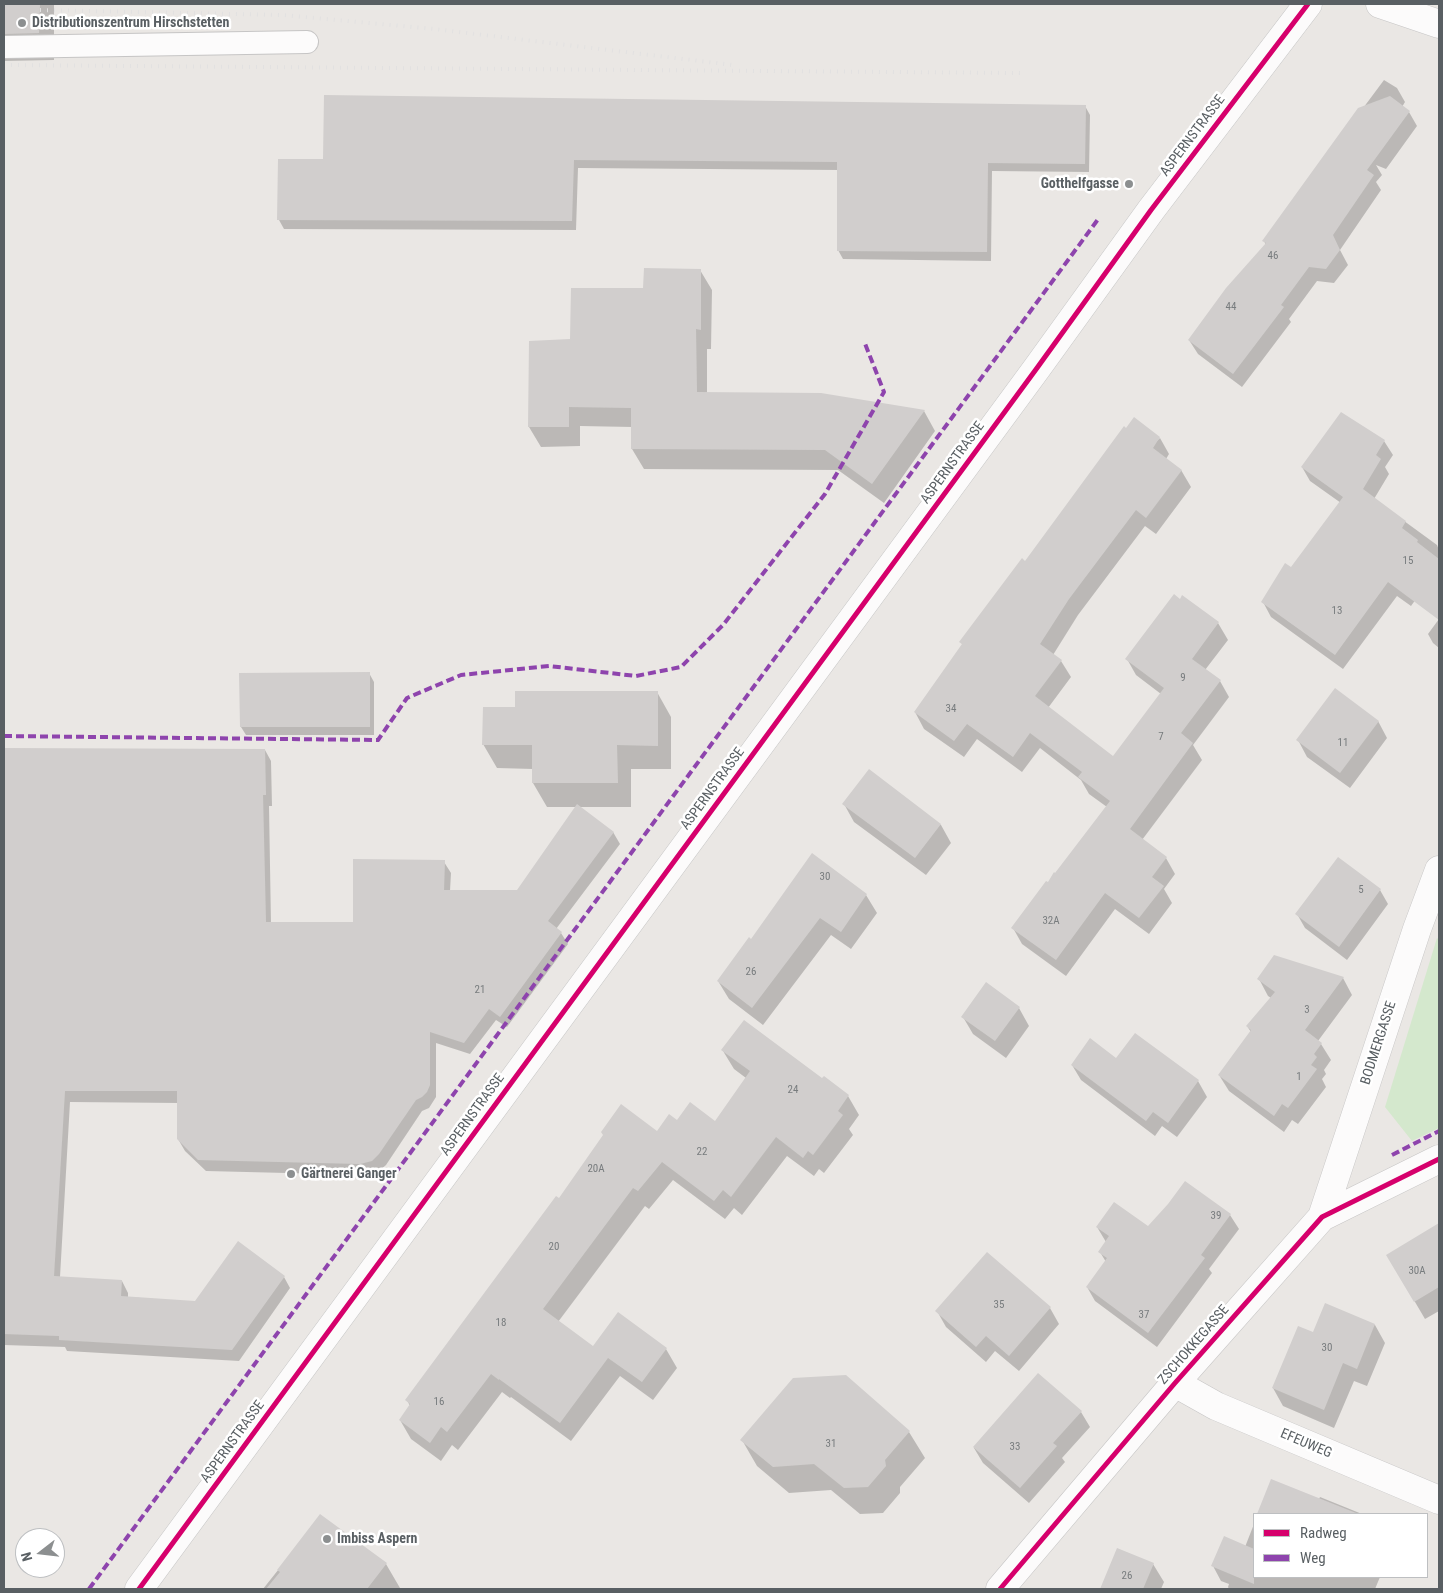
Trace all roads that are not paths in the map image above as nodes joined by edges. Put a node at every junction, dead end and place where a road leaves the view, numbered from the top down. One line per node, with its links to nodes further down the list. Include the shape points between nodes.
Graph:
1 (1308, 4): 11 (main road, ASPERNSTRASSE, via 1151,210)
2 (1380, 4): 3 (main road)
3 (1439, 24)
4 (306, 42): 5 (lane)
5 (4, 47)
6 (1439, 870): 8 (main road, BODMERGASSE)
7 (1439, 1159): 8 (main road, ZSCHOKKEGASSE)
8 (1322, 1216): 9 (main road, ZSCHOKKEGASSE)
9 (1175, 1383): 10 (main road, EFEUWEG, via 1216,1406); 12 (main road, ZSCHOKKEGASSE)
10 (1439, 1500)
11 (139, 1589)
12 (1000, 1589)

